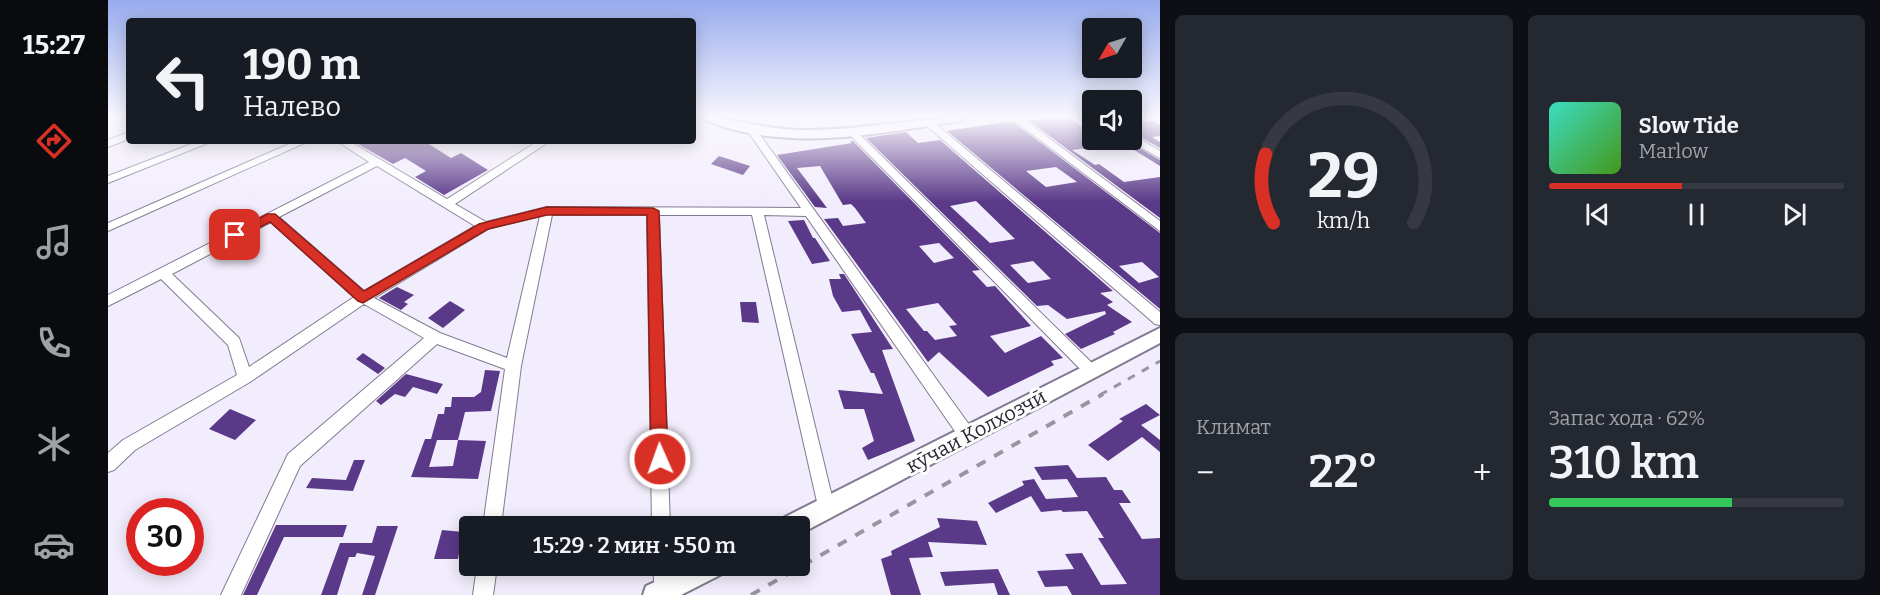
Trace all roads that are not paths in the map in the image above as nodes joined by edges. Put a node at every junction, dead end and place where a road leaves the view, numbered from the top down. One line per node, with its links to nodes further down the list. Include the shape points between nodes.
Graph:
1 (196, 146): 12 (street)
2 (293, 146): 20 (street)
3 (350, 146): 11 (street)
4 (538, 146): 13 (street)
5 (763, 146): 17 (street)
6 (866, 146): 29 (street)
7 (956, 146): 25 (street)
8 (1052, 146): 21 (street)
9 (1145, 146): 10 (street)
10 (1160, 155)
11 (377, 162): 13 (street); 18 (street)
12 (108, 180)
13 (447, 204): 19 (street)
14 (547, 211): 15 (street); 19 (street); 28 (street)
15 (653, 211): 16 (street); 35 (street)
16 (757, 212): 17 (street); 33 (street)
17 (809, 212): 31 (street)
18 (271, 216): 22 (street); 23 (street)
19 (484, 226): 23 (street)
20 (108, 227)
21 (1160, 227)
22 (162, 272): 24 (street); 30 (street, via 234,342)
23 (363, 298): 27 (street); 30 (street)
24 (108, 301)
25 (1160, 320)
26 (1160, 335): 29 (main road, кӯчаи Колхозчӣ)
27 (435, 337): 28 (street); 41 (street, via 294,460)
28 (513, 366): 34 (street)
29 (1091, 371): 31 (main road, кӯчаи Колхозчӣ)
30 (245, 378): 32 (street, via 129,445)
31 (967, 435): 33 (main road, кӯчаи Колхозчӣ)
32 (108, 464)
33 (826, 509): 36 (main road, кӯчаи Колхозчӣ)
34 (493, 516)
35 (662, 516)
36 (810, 517)
37 (486, 576): 42 (street)
38 (662, 576): 40 (street)
39 (694, 576): 40 (main road)
40 (659, 593)
41 (231, 595)
42 (483, 595)

